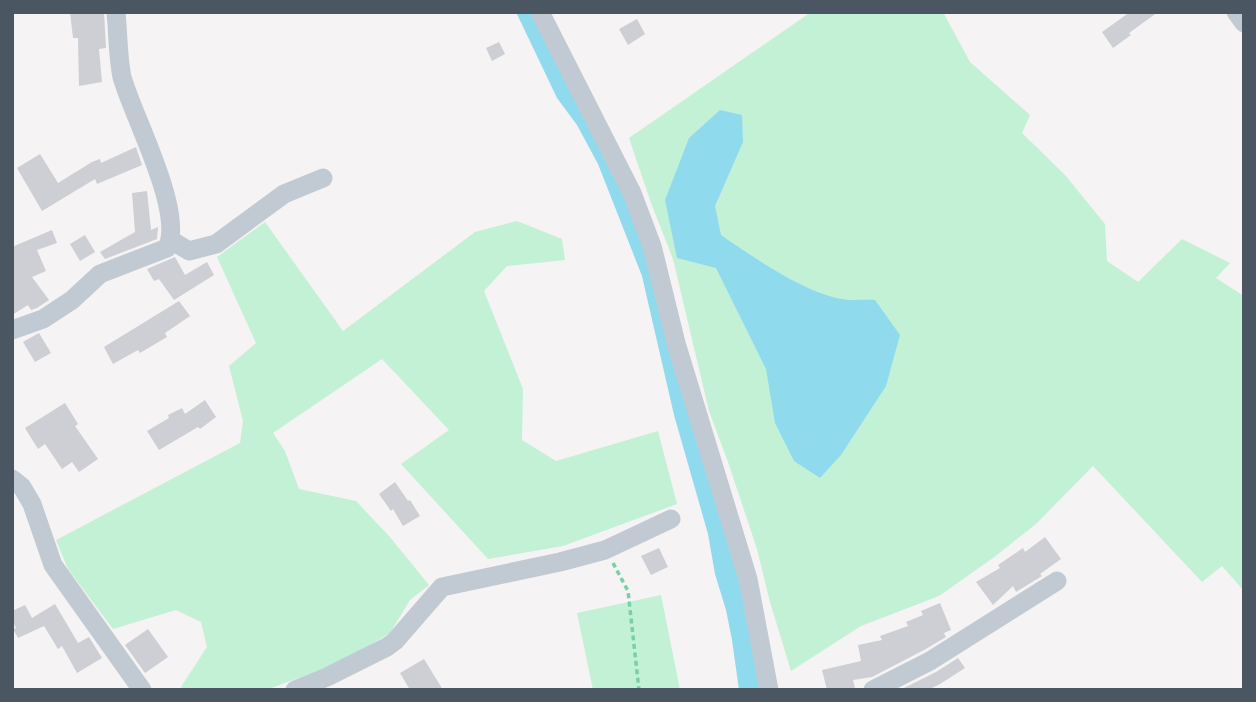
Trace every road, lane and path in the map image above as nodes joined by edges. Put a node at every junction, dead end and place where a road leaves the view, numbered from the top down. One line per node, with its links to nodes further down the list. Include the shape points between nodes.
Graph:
1 (116, 12): 6 (street, via 122,76 168,200)
2 (540, 12): 15 (street, via 632,193 652,246 676,343 748,579)
3 (1236, 12): 4 (street)
4 (1244, 23)
5 (323, 178): 6 (street, via 284,194 216,244 189,251)
6 (171, 240): 7 (street, via 167,248 100,274 43,319)
7 (12, 330)
8 (12, 479): 12 (street, via 32,505 53,565)
9 (671, 519): 10 (street)
10 (605, 550): 13 (street, via 442,587 387,647); 14 (path, via 628,592)
11 (1057, 581): 16 (street)
12 (142, 690)
13 (295, 690)
14 (639, 690)
15 (769, 690)
16 (873, 690)

